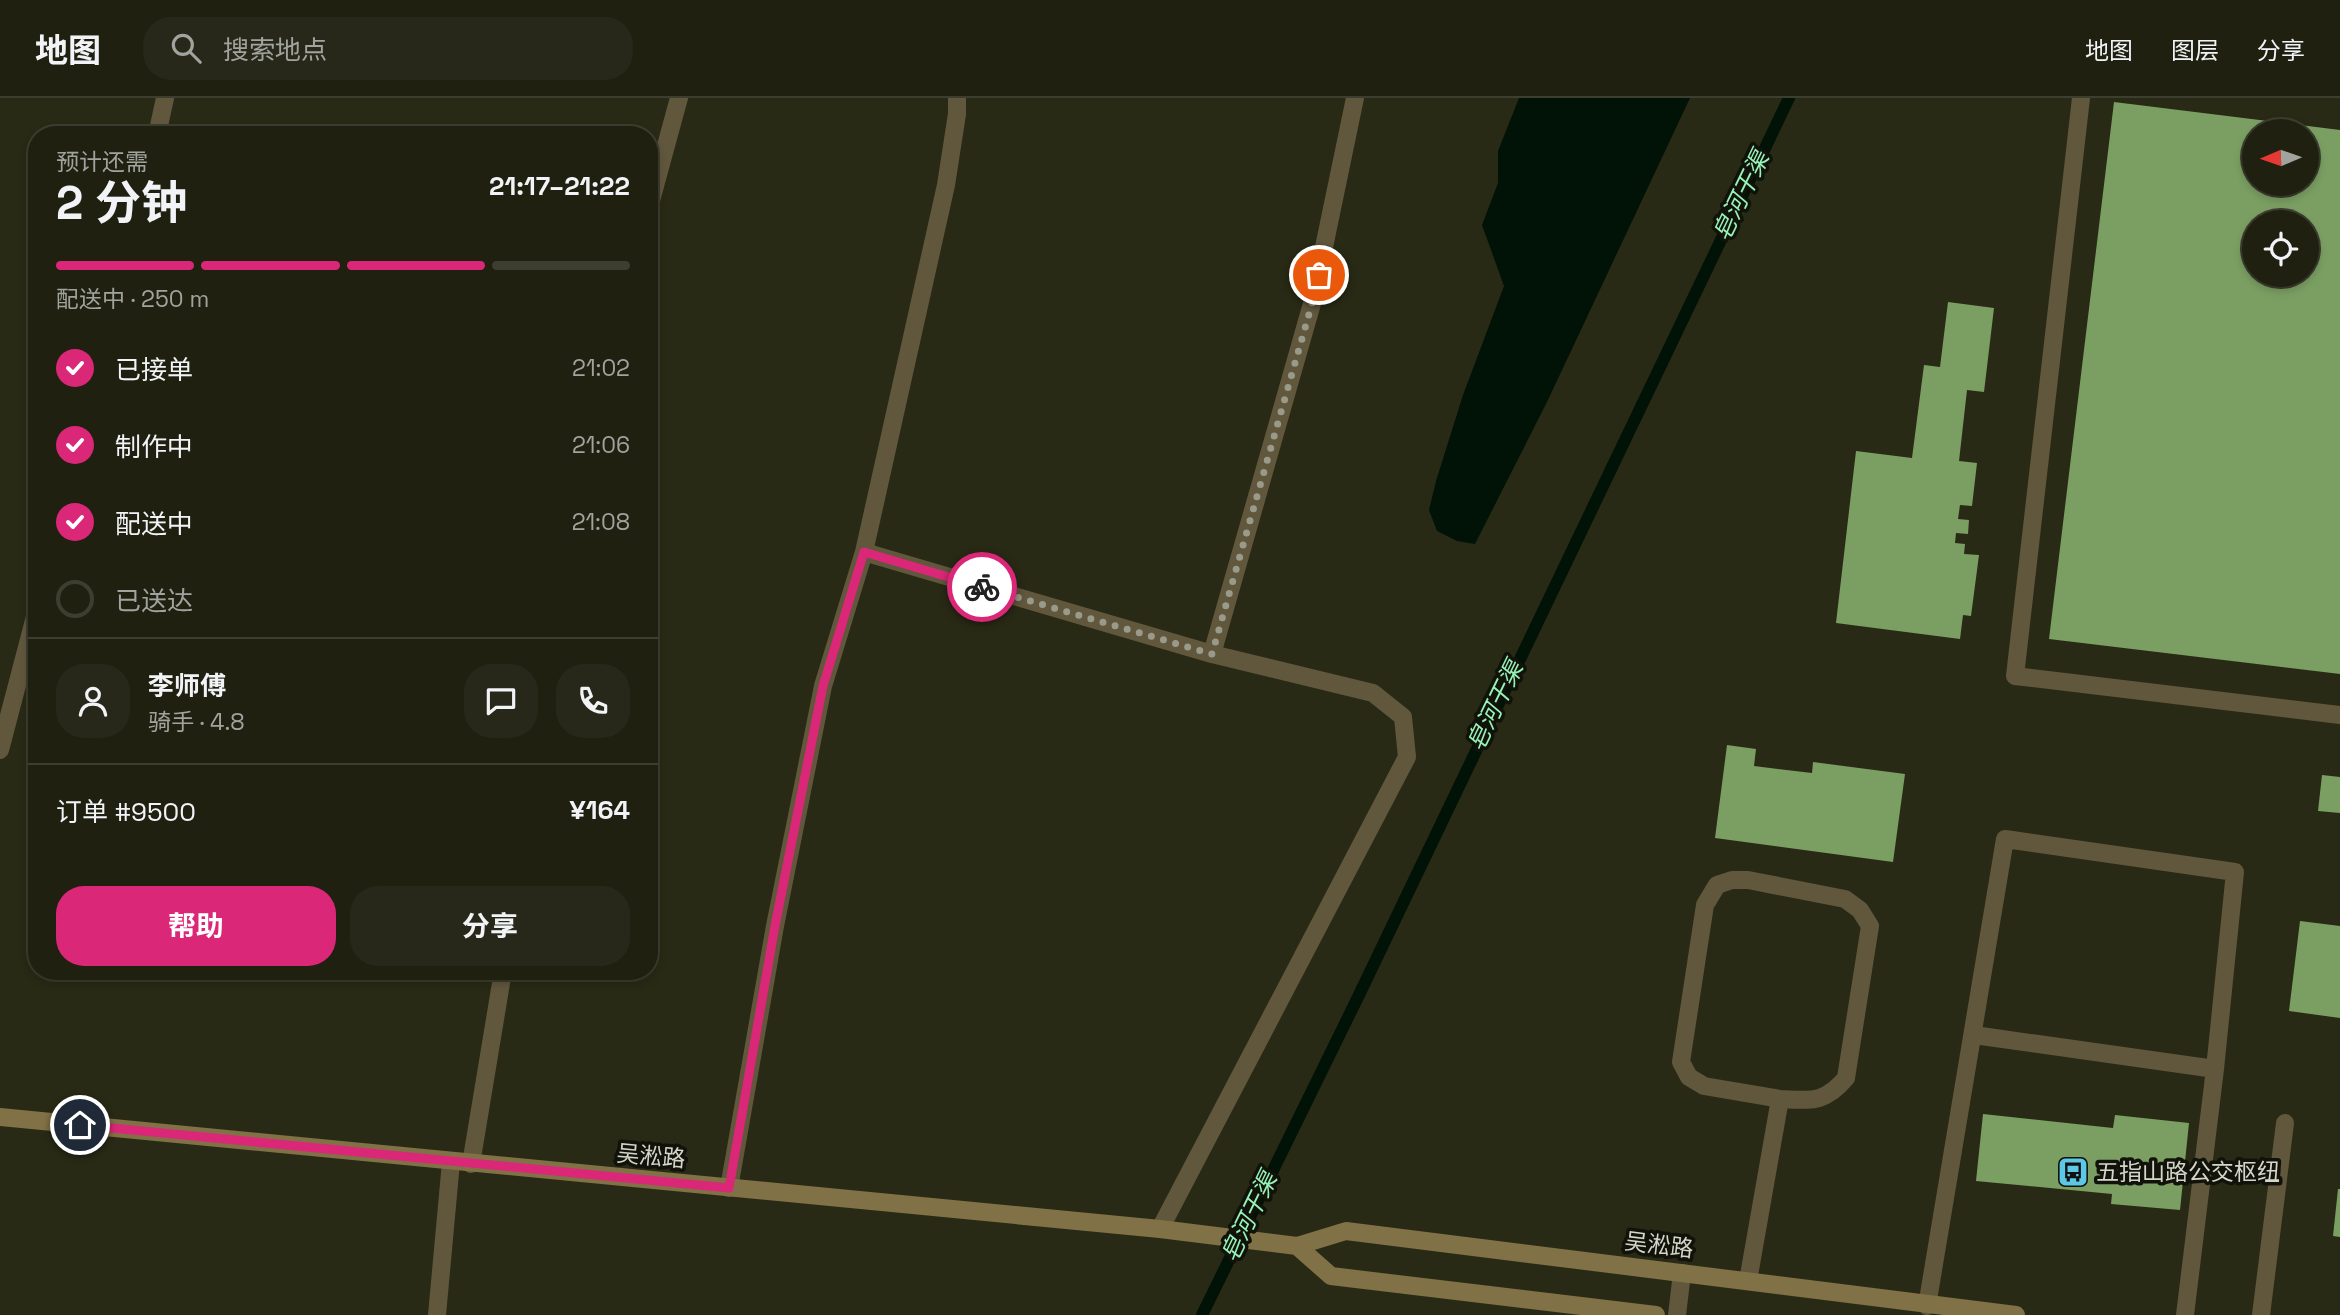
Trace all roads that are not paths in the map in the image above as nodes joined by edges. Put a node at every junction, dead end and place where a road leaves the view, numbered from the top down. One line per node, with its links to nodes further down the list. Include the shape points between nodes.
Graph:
1 (166, 98): 6 (lane)
2 (680, 98): 7 (lane)
3 (957, 98): 8 (lane, via 946,185)
4 (1355, 98): 10 (lane, via 1313,300)
5 (2081, 98): 11 (lane, via 2015,676)
6 (158, 126)
7 (658, 176)
8 (864, 552): 10 (lane); 21 (lane, via 823,686)
9 (28, 643): 12 (lane)
10 (1212, 654): 22 (lane, via 1373,693 1403,717 1407,757)
11 (2340, 715)
12 (0, 750)
13 (502, 980): 20 (lane)
14 (1973, 1035): 15 (lane); 15 (lane, via 2005,839 2235,872); 26 (lane)
15 (2215, 1069): 31 (lane)
16 (1780, 1099): 16 (lane, via 1704,1086 1689,1077 1681,1062 1705,905 1717,885 1732,880 1845,899 1860,910 1870,926 1846,1078 1835,1092 1816,1100); 25 (lane)
17 (0, 1117): 19 (main road, 吴淞路)
18 (2285, 1123): 32 (lane)
19 (451, 1162): 20 (main road, 吴淞路); 27 (lane)
20 (471, 1164): 21 (main road, 吴淞路)
21 (729, 1188): 22 (main road, 吴淞路)
22 (1160, 1229): 23 (main road, 吴淞路)
23 (1297, 1246): 24 (main road, 吴淞路, via 1346,1231); 28 (main road, via 1331,1276)
24 (1682, 1273): 25 (main road, 吴淞路); 29 (lane)
25 (1748, 1281): 26 (main road, 吴淞路)
26 (1927, 1306): 30 (main road, 吴淞路)
27 (437, 1315)
28 (1656, 1315)
29 (1677, 1315)
30 (2016, 1315)
31 (2185, 1315)
32 (2261, 1315)

